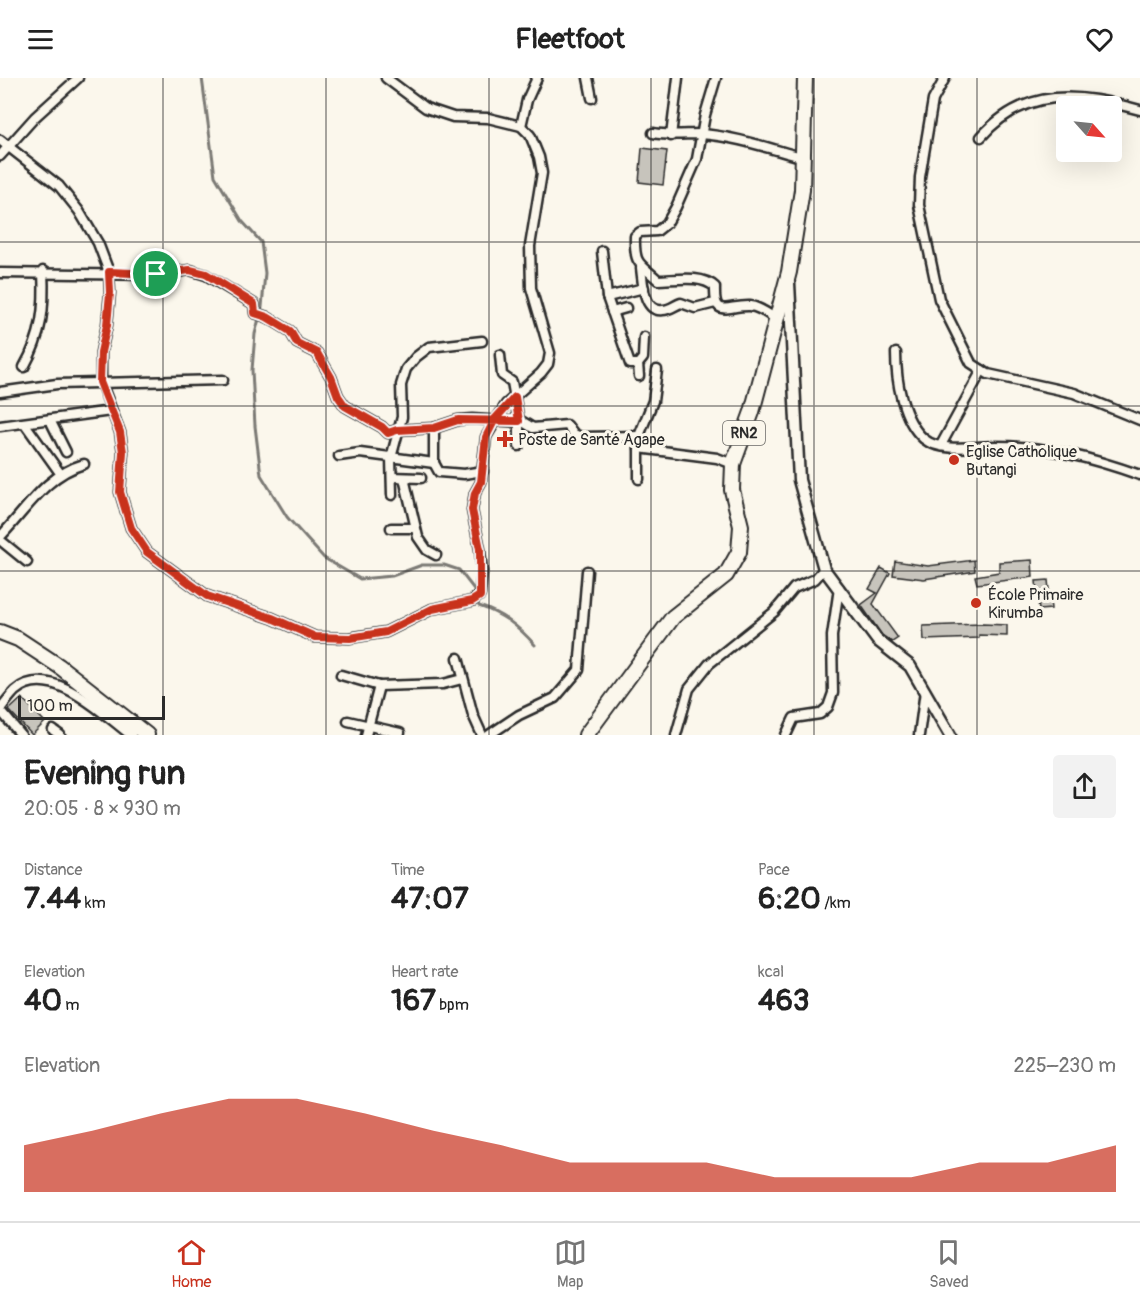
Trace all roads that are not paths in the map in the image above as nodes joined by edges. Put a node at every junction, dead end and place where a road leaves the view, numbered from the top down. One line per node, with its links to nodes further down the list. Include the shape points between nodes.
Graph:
1 (78, 78): 16 (street)
2 (386, 78): 11 (street, via 426,108 453,117 488,118)
3 (537, 78): 11 (street)
4 (588, 78): 9 (street)
5 (678, 78): 14 (street)
6 (716, 78): 13 (street)
7 (805, 78): 18 (highway, RN2)
8 (945, 78): 38 (street, via 933,100 919,206 939,298 970,363)
9 (592, 98)
10 (1140, 110): 15 (street, via 1047,97 1021,105 996,120)
11 (521, 126): 43 (street, via 530,135 542,173 530,246 531,288 550,353 541,373)
12 (653, 133): 14 (street)
13 (700, 134): 14 (street); 18 (street); 20 (street, via 697,159 667,223 657,231 635,236)
14 (671, 136)
15 (981, 137)
16 (4, 143): 17 (street); 22 (street, via 59,186 98,243)
17 (0, 156)
18 (801, 158): 23 (highway, RN2, via 802,190)
19 (602, 251): 26 (street)
20 (641, 268): 25 (street); 27 (street, via 658,280 712,284)
21 (43, 271): 22 (street); 24 (street); 36 (street, via 45,306 41,331)
22 (109, 272): 41 (street); 52 (street, via 156,274 190,270 206,274 254,304 255,313 290,331 297,343 317,353 345,406 388,433)
23 (789, 272): 30 (highway, RN2); 76 (street, via 799,480)
24 (0, 273)
25 (644, 288): 26 (street); 27 (street, via 654,309 665,310 681,303 695,309)
26 (607, 297): 29 (street)
27 (715, 303): 30 (street, via 723,309 751,306)
28 (626, 308): 29 (street)
29 (612, 312): 35 (street, via 630,356 629,363)
30 (776, 320): 62 (highway, RN2)
31 (644, 337): 35 (street, via 645,354)
32 (482, 341): 52 (street, via 429,347 416,357 406,369 401,385 403,410)
33 (896, 353): 54 (street, via 904,406 914,427 924,439)
34 (500, 355): 43 (street, via 501,371 512,382)
35 (638, 364): 39 (street)
36 (24, 367)
37 (657, 370): 53 (street, via 653,401)
38 (982, 370): 47 (street, via 1074,393); 54 (street)
39 (639, 376)
40 (224, 380): 41 (street)
41 (100, 382): 42 (street); 44 (street)
42 (0, 392)
43 (515, 397): 45 (street); 48 (street)
44 (111, 411): 46 (street); 63 (street, via 123,452 120,492 131,528 147,552 207,596 315,637 350,638 386,632 432,609 480,596 480,549 472,510)
45 (495, 419): 48 (street); 51 (street, via 458,420); 63 (street, via 486,437)
46 (50, 420): 49 (street); 57 (street)
47 (1140, 420)
48 (519, 421): 53 (street, via 533,428 567,424 581,437); 55 (street)
49 (25, 424): 50 (street); 64 (street)
50 (0, 426)
51 (434, 428): 52 (street); 60 (street)
52 (397, 430): 59 (street)
53 (639, 436): 56 (street)
54 (940, 445): 65 (street, via 1039,447)
55 (519, 446)
56 (639, 448): 62 (street, via 717,458); 69 (street)
57 (66, 452)
58 (339, 456): 59 (street, via 360,453)
59 (391, 458): 60 (street); 66 (street)
60 (434, 463): 63 (street, via 440,472 448,474)
61 (84, 464): 64 (street)
62 (734, 464): 94 (highway, RN2, via 732,490 741,526 739,552 726,575 673,617)
63 (483, 471)
64 (60, 473): 73 (street, via 38,492)
65 (1140, 475)
66 (392, 477): 67 (street); 70 (street)
67 (404, 478): 68 (street); 72 (street)
68 (422, 478)
69 (639, 479)
70 (392, 495)
71 (391, 528): 72 (street)
72 (415, 528): 74 (street, via 427,550)
73 (0, 538): 75 (street)
74 (436, 555)
75 (27, 562)
76 (824, 569): 78 (street); 95 (street, via 815,579 794,588 774,612 709,664 689,689)
77 (587, 571): 93 (street, via 579,670 555,698)
78 (840, 588): 84 (street, via 877,640 910,666); 96 (street, via 831,645 833,693 828,707 820,714 794,718)
79 (0, 632): 91 (highway, via 59,666)
80 (458, 658): 82 (street)
81 (341, 675): 83 (street)
82 (462, 679): 83 (street); 92 (street)
83 (379, 686): 87 (street)
84 (925, 690): 97 (street); 98 (street)
85 (0, 710): 88 (street); 90 (street, via 16,690 26,685 59,684)
86 (348, 721): 87 (street)
87 (367, 731): 89 (street)
88 (16, 733)
89 (400, 733)
90 (131, 735)
91 (147, 735)
92 (482, 735)
93 (489, 735)
94 (586, 735)
95 (676, 735)
96 (786, 735)
97 (919, 735)
98 (950, 735)

